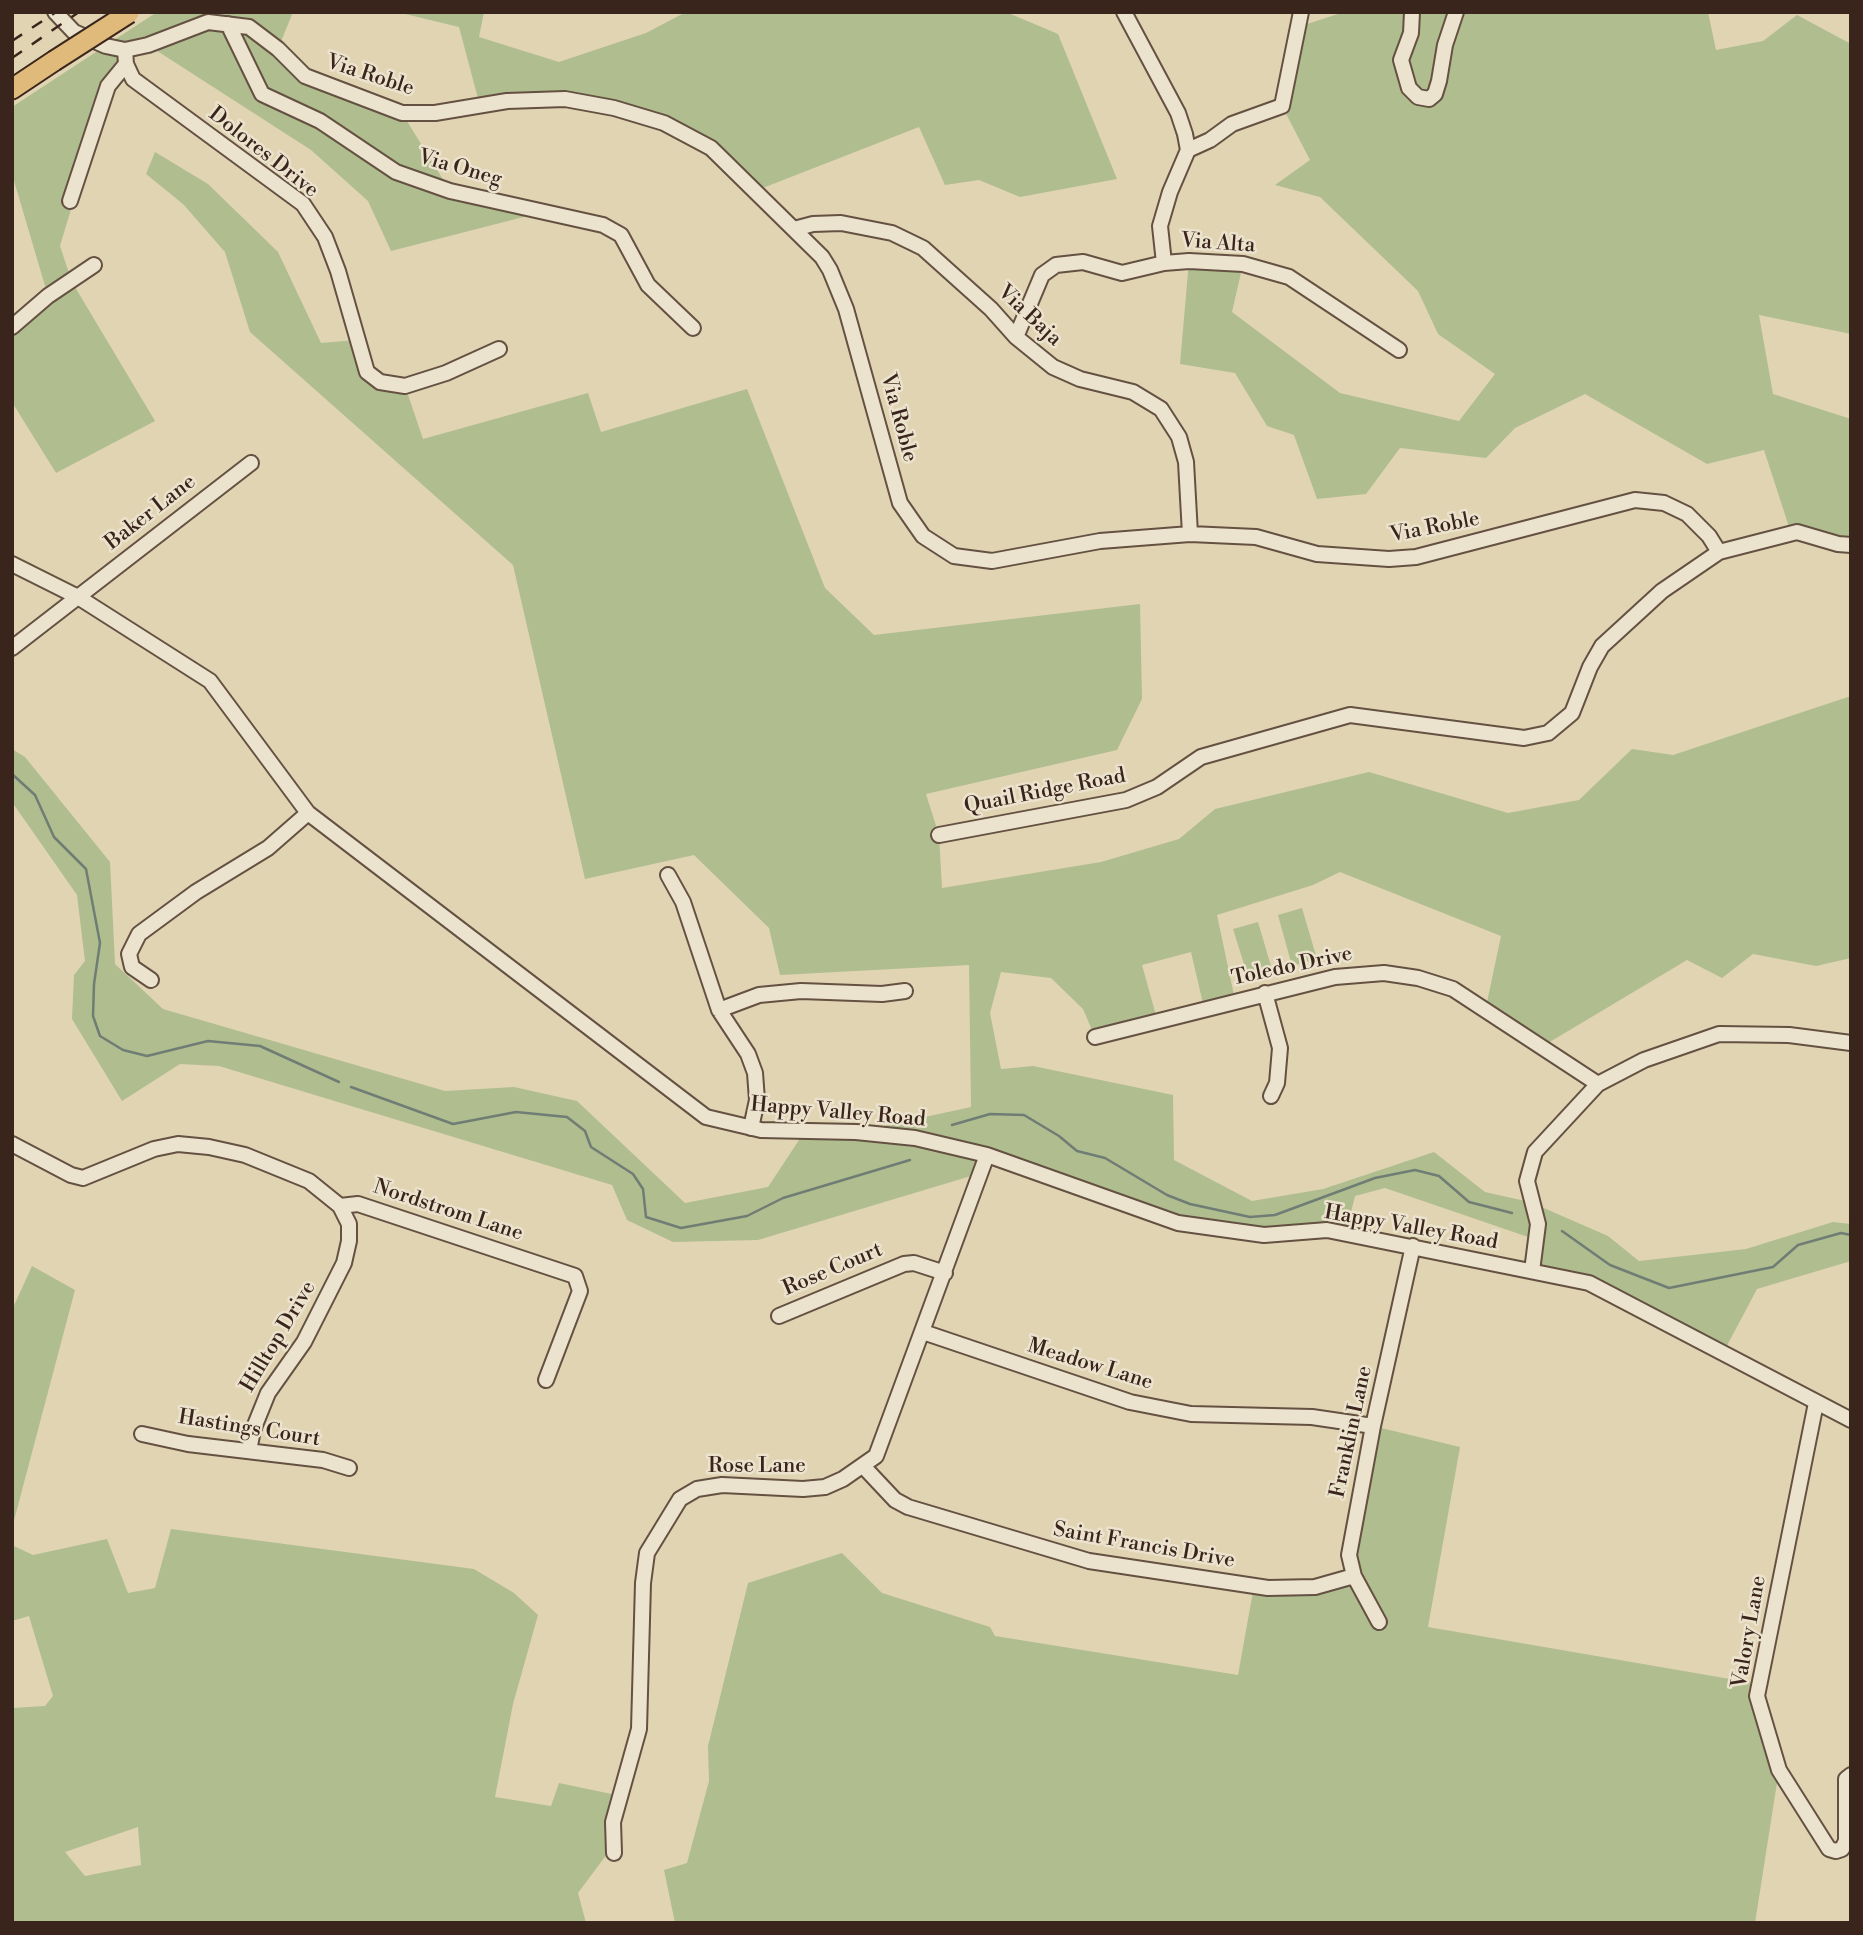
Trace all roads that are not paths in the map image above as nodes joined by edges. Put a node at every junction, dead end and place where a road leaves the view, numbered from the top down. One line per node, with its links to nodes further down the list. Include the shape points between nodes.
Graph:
1 (55, 12): 8 (street, via 74,32)
2 (1124, 12): 10 (street, via 1178,113)
3 (1301, 12): 10 (street, via 1282,106 1232,124)
4 (1412, 12): 5 (street, via 1411,33 1401,60 1409,88 1418,97 1429,99 1437,88)
5 (1456, 12)
6 (130, 13): 9 (highway, bridge)
7 (228, 24): 8 (street, Via Roble, via 208,22); 12 (street, Via Roble, via 249,27 305,76 402,113 565,99 664,123 711,148); 16 (street, Via Oneg, via 262,94 320,121 396,172 450,191 603,225 621,235 648,285)
8 (125, 57): 11 (street, via 108,86); 18 (street, Dolores Drive, via 134,79 303,204 325,237 338,271 367,372 380,382 405,386)
9 (12, 89)
10 (1188, 150): 13 (street, via 1160,226)
11 (70, 201)
12 (794, 229): 17 (street, Via Baja, via 813,224 859,224 923,248); 21 (street, Via Roble, via 822,257 840,293 900,503 914,526 933,544 954,556 992,561 1100,541)
13 (1164, 263): 17 (street, Via Alta, via 1122,273 1083,262 1046,270); 19 (street, Via Alta, via 1243,264 1274,271)
14 (94, 265): 15 (street)
15 (12, 327)
16 (693, 328)
17 (1016, 337): 21 (street, Via Baja, via 1053,367 1133,392 1161,410 1179,437 1186,462)
18 (499, 349)
19 (1399, 350)
20 (251, 463): 25 (street, Baker Lane)
21 (1190, 534): 23 (street, Via Roble, via 1256,537 1317,554 1389,559 1426,554 1643,500 1664,503 1687,514)
22 (1851, 545): 23 (street, Quail Ridge Road, via 1797,532)
23 (1719, 552): 28 (street, Quail Ridge Road, via 1662,591 1602,646 1573,713 1548,733 1524,738 1350,715 1201,757 1157,787 1126,800)
24 (12, 564): 25 (street, Happy Valley Road)
25 (78, 597): 26 (street, Baker Lane); 27 (street, Happy Valley Road, via 210,681)
26 (12, 648)
27 (308, 813): 30 (street, via 268,848 139,934 129,954 132,967); 38 (street, Happy Valley Road, via 688,1105 706,1117)
28 (939, 835)
29 (668, 875): 33 (street, via 683,902)
30 (151, 980)
31 (905, 991): 33 (street, via 759,995)
32 (1265, 993): 34 (street, Toledo Drive); 36 (street, Toledo Drive, via 1362,973 1418,978 1453,989 1486,1007); 37 (street, via 1280,1048 1278,1083)
33 (719, 1010): 38 (street, via 748,1054 754,1073 757,1100)
34 (1094, 1037)
35 (1851, 1043): 36 (street, via 1789,1035 1719,1034 1644,1060)
36 (1598, 1084): 43 (street, via 1535,1152 1527,1181 1538,1224)
37 (1271, 1096)
38 (751, 1128): 40 (street, Happy Valley Road, via 915,1138)
39 (12, 1144): 41 (street, Nordstrom Lane, via 83,1178 154,1149 178,1144 209,1147 245,1155 309,1181)
40 (986, 1155): 42 (street, Happy Valley Road, via 1178,1223 1264,1235 1327,1230); 44 (street, Rose Lane)
41 (340, 1206): 47 (street, Nordstrom Lane, via 358,1204 576,1276 580,1292); 52 (street, Hilltop Drive, via 349,1224 344,1263 304,1342 268,1393)
42 (1413, 1246): 43 (street, Happy Valley Road); 50 (street, Franklin Lane)
43 (1532, 1271): 48 (street, Happy Valley Road, via 1600,1288)
44 (945, 1273): 45 (street, Rose Court, via 904,1264); 46 (street, Rose Lane)
45 (779, 1317)
46 (923, 1332): 50 (street, Meadow Lane, via 1130,1402 1191,1414 1312,1417); 53 (street, Rose Lane, via 884,1441 876,1456)
47 (546, 1380)
48 (1816, 1403): 49 (street, Happy Valley Road); 57 (street, Valory Lane, via 1757,1696 1779,1770 1829,1849 1836,1851 1846,1841 1846,1779)
49 (1851, 1420)
50 (1373, 1426): 55 (street, Franklin Lane, via 1349,1555)
51 (142, 1433): 52 (street, Hastings Court)
52 (249, 1451): 54 (street, Hastings Court, via 323,1460)
53 (863, 1466): 55 (street, Saint Francis Drive, via 895,1500 908,1507 1089,1561 1279,1589 1315,1587); 58 (street, Rose Lane, via 825,1487 722,1485 697,1489 680,1499 667,1517 647,1553 639,1729 613,1822)
54 (349, 1468)
55 (1354, 1576): 56 (street, Franklin Lane)
56 (1380, 1622)
57 (1851, 1775)
58 (614, 1853)

